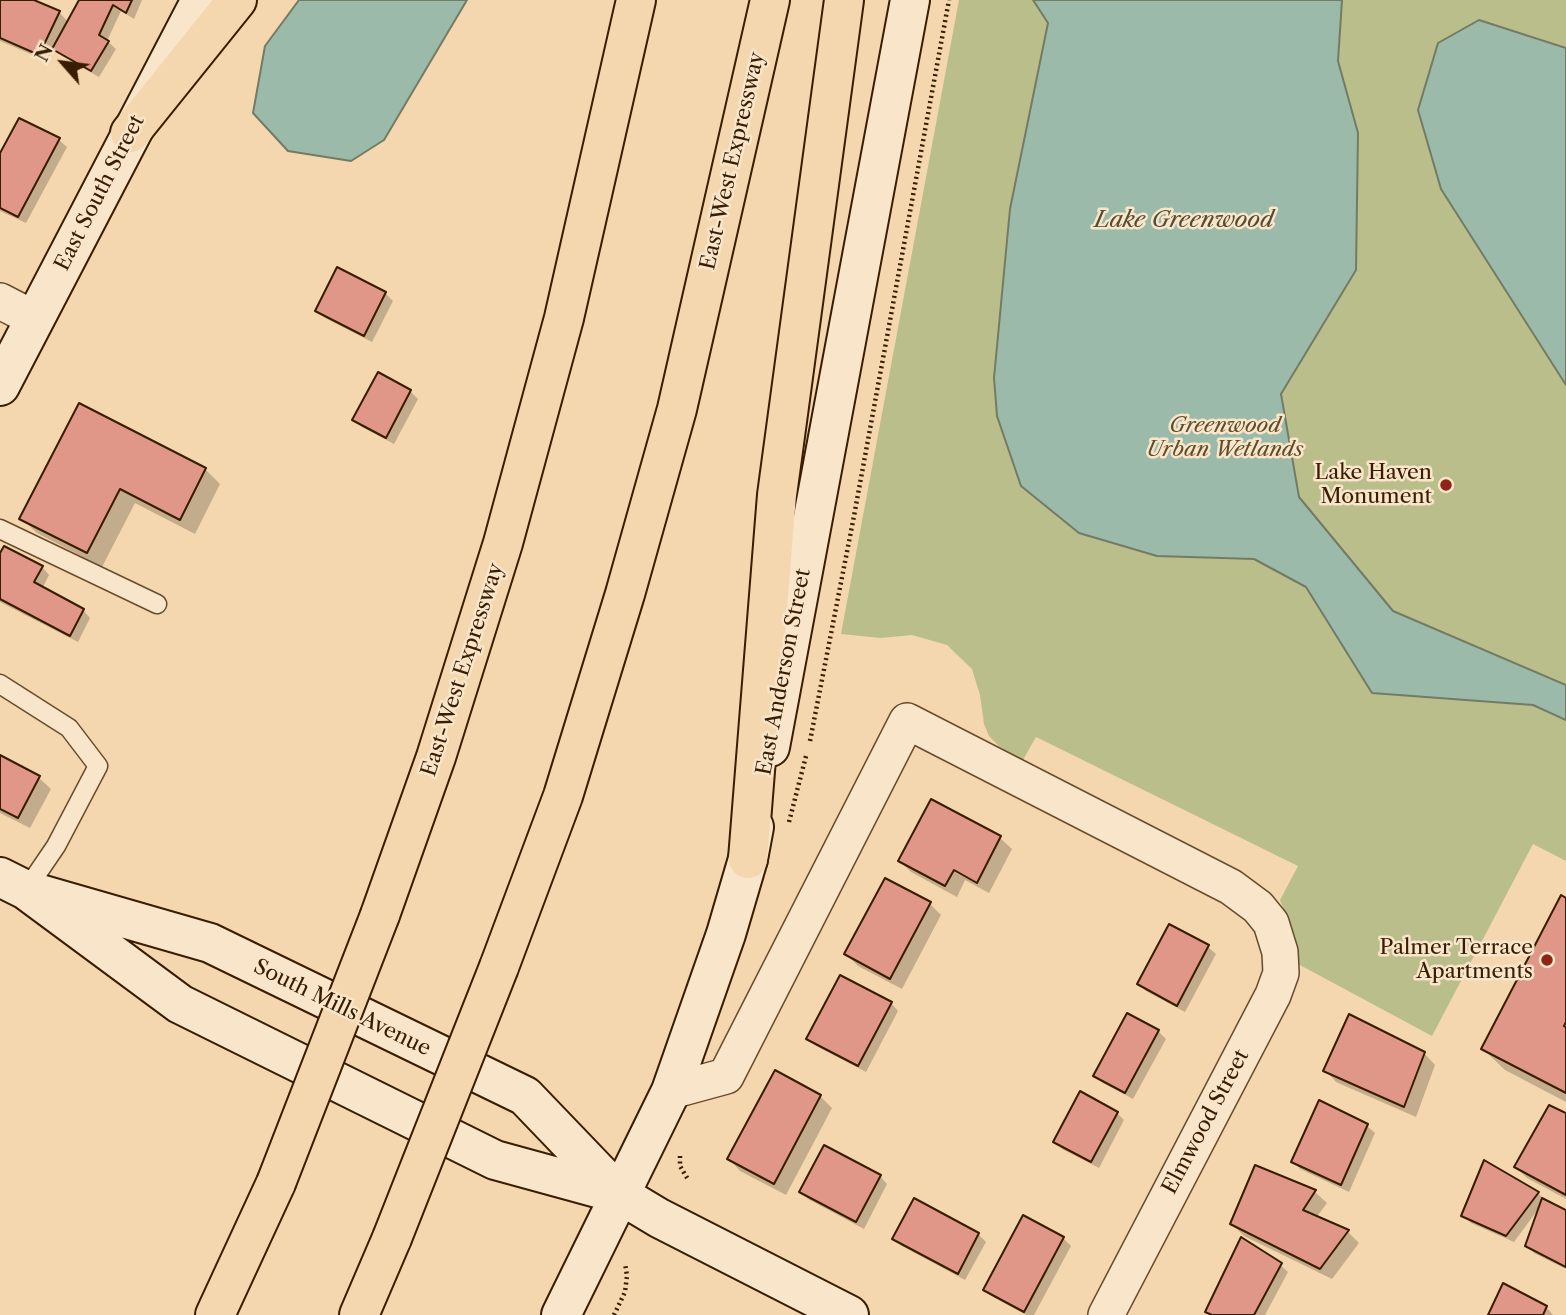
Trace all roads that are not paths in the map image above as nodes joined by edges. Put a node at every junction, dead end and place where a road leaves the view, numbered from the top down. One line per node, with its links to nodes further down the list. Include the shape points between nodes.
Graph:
1 (201, 0): 7 (main road, East South Street)
2 (237, 0): 7 (highway)
3 (636, 0): 18 (highway, East-West Expressway, bridge, via 564,318 506,530 436,757 276,1183)
4 (770, 0): 19 (highway, East-West Expressway, bridge, via 677,409 563,796)
5 (844, 0): 14 (highway, via 777,495)
6 (910, 0): 14 (main road, East Anderson Street)
7 (130, 133): 9 (main road, East South Street)
8 (0, 301): 9 (street)
9 (35, 319): 10 (main road, East South Street)
10 (0, 386)
11 (0, 529): 12 (lane)
12 (157, 604)
13 (0, 684): 15 (lane, via 69,728 98,766 56,846)
14 (748, 859): 16 (main road, East Anderson Street)
15 (13, 883): 17 (main road, South Mills Avenue, via 180,1004 495,1160); 17 (main road, South Mills Avenue, via 209,943 525,1096)
16 (671, 1091): 17 (main road, East Anderson Street); 22 (street, Elmwood Street, via 726,1076 907,721 1231,887 1271,923 1281,973)
17 (620, 1194): 20 (main road, East Anderson Street); 21 (main road, South Mills Avenue, via 659,1219)
18 (215, 1315)
19 (359, 1315)
20 (561, 1315)
21 (849, 1315)
22 (1106, 1315)

